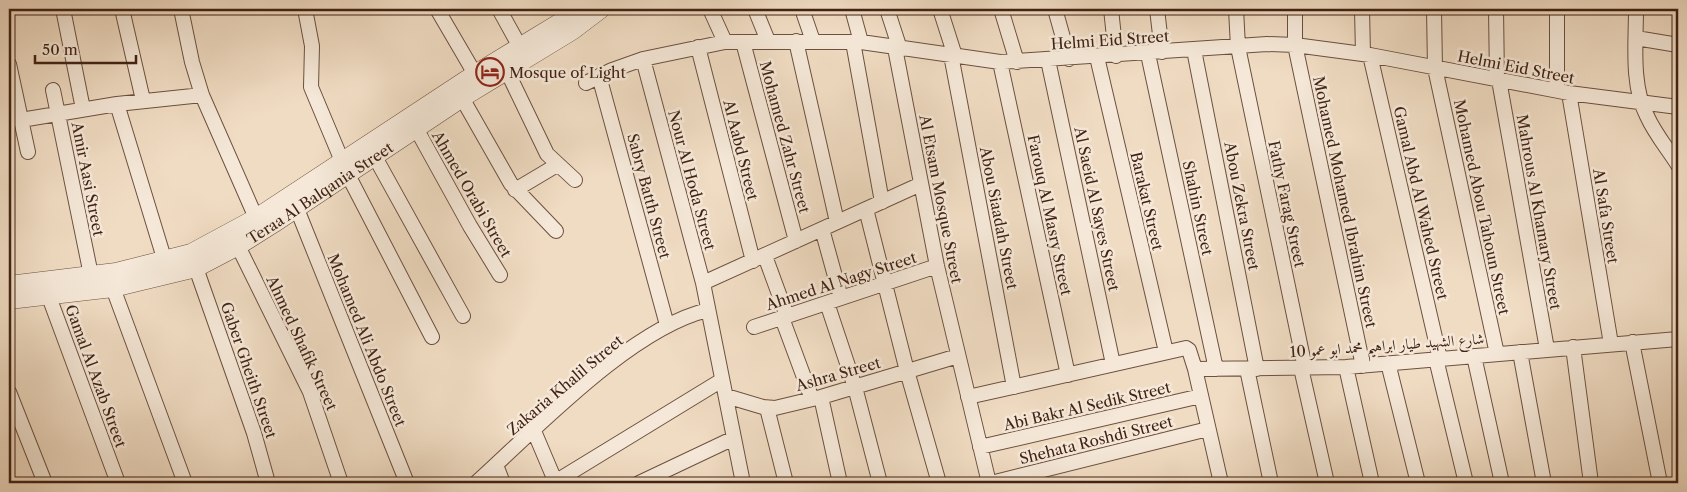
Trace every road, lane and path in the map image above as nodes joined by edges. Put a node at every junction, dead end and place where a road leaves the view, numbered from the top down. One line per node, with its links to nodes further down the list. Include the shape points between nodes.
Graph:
1 (63, 9): 66 (street)
2 (122, 9): 62 (street)
3 (181, 9): 60 (street)
4 (305, 9): 74 (street, via 312,46 311,87)
5 (437, 9): 54 (street)
6 (499, 9): 37 (street)
7 (582, 9): 26 (street, Teraa Al Balqania Street)
8 (601, 9): 26 (street, Teraa Al Balqania Street)
9 (710, 9): 31 (street)
10 (755, 9): 29 (street)
11 (802, 9): 28 (street)
12 (852, 9): 33 (street)
13 (887, 9): 39 (street, Al Etsam Mosque Street)
14 (940, 9): 43 (street, Abou Siaadah Street)
15 (1001, 9): 50 (street)
16 (1055, 9): 47 (street)
17 (1110, 9): 44 (street)
18 (1157, 9): 41 (street, Shahin Street)
19 (1236, 9): 38 (street, Fathy Farag Street)
20 (1295, 9): 34 (street, Mohamed Mohamed Ibrahim Street)
21 (1362, 9): 42 (street, Gamal Abd Al Wahed Street)
22 (1434, 9): 52 (street, Mohamed Abou Tahoun Street)
23 (1496, 9): 56 (street, Mahrous Al Khamary Street)
24 (1557, 9): 59 (street, Al Safa Street)
25 (1636, 9): 27 (street)
26 (565, 20): 37 (street, Teraa Al Balqania Street); 53 (street, Teraa Al Balqania Street)
27 (1636, 38): 35 (street); 63 (street)
28 (813, 40): 30 (street, Helmi Eid Street); 33 (street, Helmi Eid Street)
29 (768, 41): 30 (street, Helmi Eid Street); 32 (street, Helmi Eid Street)
30 (796, 41): 82 (street)
31 (725, 42): 32 (street, Helmi Eid Street); 36 (street, Helmi Eid Street)
32 (743, 42): 85 (street, Mohamed Zahr Street)
33 (857, 42): 39 (street, Helmi Eid Street); 78 (street)
34 (1295, 45): 38 (street, Helmi Eid Street); 42 (street, Helmi Eid Street); 120 (street, Mohamed Mohamed Ibrahim Street)
35 (1678, 45)
36 (698, 46): 46 (street, Helmi Eid Street); 87 (street, Al Aabd Street)
37 (520, 47): 54 (street, Teraa Al Balqania Street)
38 (1238, 47): 40 (street, Helmi Eid Street); 122 (street, Fathy Farag Street)
39 (898, 48): 43 (street, Helmi Eid Street); 76 (street, Al Etsam Mosque Street)
40 (1194, 50): 41 (street, Helmi Eid Street); 125 (street, Abou Zekra Street)
41 (1155, 53): 44 (street, Helmi Eid Street); 124 (street, Shahin Street)
42 (1367, 55): 52 (street, Helmi Eid Street); 117 (street, Gamal Abd Al Wahed Street)
43 (953, 56): 49 (street, Helmi Eid Street); 130 (street, Abou Siaadah Street)
44 (1116, 56): 45 (street, Helmi Eid Street)
45 (1097, 57): 47 (street, Helmi Eid Street); 112 (street, Barakat Street)
46 (643, 59): 55 (street, Helmi Eid Street); 93 (street, Nour Al Hoda Street)
47 (1069, 59): 48 (street, Helmi Eid Street)
48 (1048, 60): 50 (street, Helmi Eid Street); 119 (street, Al Saeid Al Sayes Street)
49 (1000, 62): 50 (street, Helmi Eid Street); 127 (street, Farouq Al Masry Street)
50 (1017, 62)
51 (9, 64): 68 (street)
52 (1435, 68): 56 (street, Helmi Eid Street); 114 (street, Mohamed Abou Tahoun Street)
53 (507, 71): 61 (street, Teraa Al Balqania Street); 73 (street, via 541,144)
54 (475, 74): 74 (street, Teraa Al Balqania Street)
55 (599, 76): 57 (street, Helmi Eid Street); 104 (street, Sabry Batth Street)
56 (1498, 80): 59 (street, Helmi Eid Street); 111 (street, Mahrous Al Khamary Street)
57 (586, 83)
58 (53, 90): 67 (street, Amir Aasi Street)
59 (1563, 92): 63 (street, Helmi Eid Street); 109 (street, Al Safa Street)
60 (202, 95): 62 (street); 81 (street)
61 (462, 98): 69 (street, Teraa Al Balqania Street); 77 (street)
62 (143, 100): 64 (street)
63 (1640, 101): 65 (street, Helmi Eid Street); 72 (street)
64 (117, 104): 66 (street); 89 (street)
65 (1678, 107)
66 (83, 109): 67 (street)
67 (58, 114): 68 (street); 91 (street, Amir Aasi Street)
68 (21, 120): 70 (street)
69 (417, 130): 71 (street, Teraa Al Balqania Street); 92 (street, Ahmed Orabi Street)
70 (28, 152)
71 (376, 157): 74 (street, Teraa Al Balqania Street); 102 (street)
72 (1676, 159)
73 (557, 166): 75 (street); 77 (street)
74 (345, 168): 79 (street, Teraa Al Balqania Street); 81 (street, Teraa Al Balqania Street); 106 (street)
75 (575, 180)
76 (921, 184): 78 (street); 88 (street, Al Etsam Mosque Street)
77 (515, 190): 84 (street)
78 (882, 202): 80 (street)
79 (297, 208): 86 (street, Teraa Al Balqania Street); 149 (street, Mohamed Ali Abdo Street)
80 (866, 209): 82 (street); 94 (street)
81 (256, 218): 89 (street, Teraa Al Balqania Street)
82 (838, 222): 83 (street)
83 (822, 229): 85 (street); 98 (street)
84 (556, 231)
85 (796, 241): 87 (street)
86 (238, 246): 90 (street, Teraa Al Balqania Street); 148 (street, Ahmed Shafik Street, via 310,392)
87 (759, 258): 93 (street); 103 (street, Al Aabd Street)
88 (937, 266): 94 (street, Ahmed Al Nagy Street); 115 (street, Al Etsam Mosque Street)
89 (167, 268): 90 (street, Teraa Al Balqania Street); 91 (street, Teraa Al Balqania Street); 97 (street, Teraa Al Balqania Street)
90 (196, 268): 147 (street, Gaber Gheith Street, via 254,433)
91 (91, 275): 96 (street, Teraa Al Balqania Street)
92 (500, 275)
93 (703, 283): 101 (street, Nour Al Hoda Street)
94 (885, 284): 98 (street, Ahmed Al Nagy Street); 126 (street)
95 (9, 285): 96 (street, Teraa Al Balqania Street)
96 (46, 288): 97 (street, Teraa Al Balqania Street); 99 (street, Teraa Al Balqania Street); 145 (street, Gamal Al Azab Street)
97 (113, 288): 146 (street)
98 (842, 298): 100 (street, Ahmed Al Nagy Street)
99 (9, 300)
100 (827, 303): 103 (street, Ahmed Al Nagy Street); 129 (street)
101 (708, 310): 104 (street, Zakaria Khalil Street); 128 (street, Nour Al Hoda Street)
102 (463, 316)
103 (785, 317): 105 (street, Ahmed Al Nagy Street); 135 (street, Al Aabd Street)
104 (667, 325): 138 (street, Zakaria Khalil Street, via 624,354)
105 (754, 327)
106 (432, 337)
107 (1678, 339): 108 (street, شارع الشهيد طيار ابراهيم محمد ابو عمو 10)
108 (1632, 342): 109 (street, شارع الشهيد طيار ابراهيم محمد ابو عمو 10); 167 (street)
109 (1611, 344): 110 (street, شارع الشهيد طيار ابراهيم محمد ابو عمو 10)
110 (1572, 347): 111 (street, شارع الشهيد طيار ابراهيم محمد ابو عمو 10); 166 (street)
111 (1547, 349): 113 (street, شارع الشهيد طيار ابراهيم محمد ابو عمو 10)
112 (1166, 352): 119 (street); 123 (street, via 1188,349)
113 (1520, 352): 114 (street, شارع الشهيد طيار ابراهيم محمد ابو عمو 10); 165 (street)
114 (1497, 354): 116 (street, شارع الشهيد طيار ابراهيم محمد ابو عمو 10)
115 (958, 356): 126 (street, Ashra Street); 134 (street, Al Etsam Mosque Street)
116 (1474, 356): 117 (street, شارع الشهيد طيار ابراهيم محمد ابو عمو 10); 164 (street)
117 (1438, 359): 118 (street, شارع الشهيد طيار ابراهيم محمد ابو عمو 10); 163 (street, Gamal Abd Al Wahed Street)
118 (1388, 363): 120 (street, شارع الشهيد طيار ابراهيم محمد ابو عمو 10); 162 (street)
119 (1113, 364): 127 (street)
120 (1364, 366): 121 (street, شارع الشهيد طيار ابراهيم محمد ابو عمو 10)
121 (1346, 367): 122 (street, شارع الشهيد طيار ابراهيم محمد ابو عمو 10); 161 (street)
122 (1303, 368): 125 (street, شارع الشهيد طيار ابراهيم محمد ابو عمو 10); 160 (street, Fathy Farag Street)
123 (1195, 369): 124 (street, شارع الشهيد طيار ابراهيم محمد ابو عمو 10); 133 (street)
124 (1216, 369): 125 (street, شارع الشهيد طيار ابراهيم محمد ابو عمو 10)
125 (1252, 369): 159 (street, Abou Zekra Street)
126 (907, 371): 129 (street, Ashra Street); 157 (street)
127 (1068, 375): 130 (street)
128 (722, 380): 132 (street, Nour Al Hoda Street); 142 (street)
129 (855, 387): 135 (street, Ashra Street); 156 (street)
130 (1014, 387): 134 (street)
131 (9, 392): 144 (street)
132 (726, 396): 136 (street, Ashra Street); 139 (street, Nour Al Hoda Street)
133 (1201, 396): 137 (street); 140 (street, Abi Bakr Al Sedik Street)
134 (968, 397): 140 (street, Al Etsam Mosque Street)
135 (816, 398): 136 (street, Ashra Street); 155 (street, Al Aabd Street)
136 (766, 408): 154 (street)
137 (1208, 429): 143 (street); 158 (street, Shehata Roshdi Street)
138 (534, 431): 141 (street, Zakaria Khalil Street); 142 (street)
139 (734, 438): 152 (street); 153 (street, Nour Al Hoda Street)
140 (980, 447): 158 (street, Al Etsam Mosque Street)
141 (496, 466): 150 (street, Zakaria Khalil Street); 151 (street)
142 (556, 482)
143 (1218, 482)
144 (44, 483)
145 (118, 483)
146 (185, 483)
147 (268, 483)
148 (341, 483)
149 (407, 483)
150 (476, 483)
151 (503, 483)
152 (639, 483)
153 (743, 483)
154 (786, 483)
155 (840, 483)
156 (880, 483)
157 (939, 483)
158 (990, 483)
159 (1271, 483)
160 (1327, 483)
161 (1372, 483)
162 (1418, 483)
163 (1466, 483)
164 (1502, 483)
165 (1544, 483)
166 (1591, 483)
167 (1660, 483)

